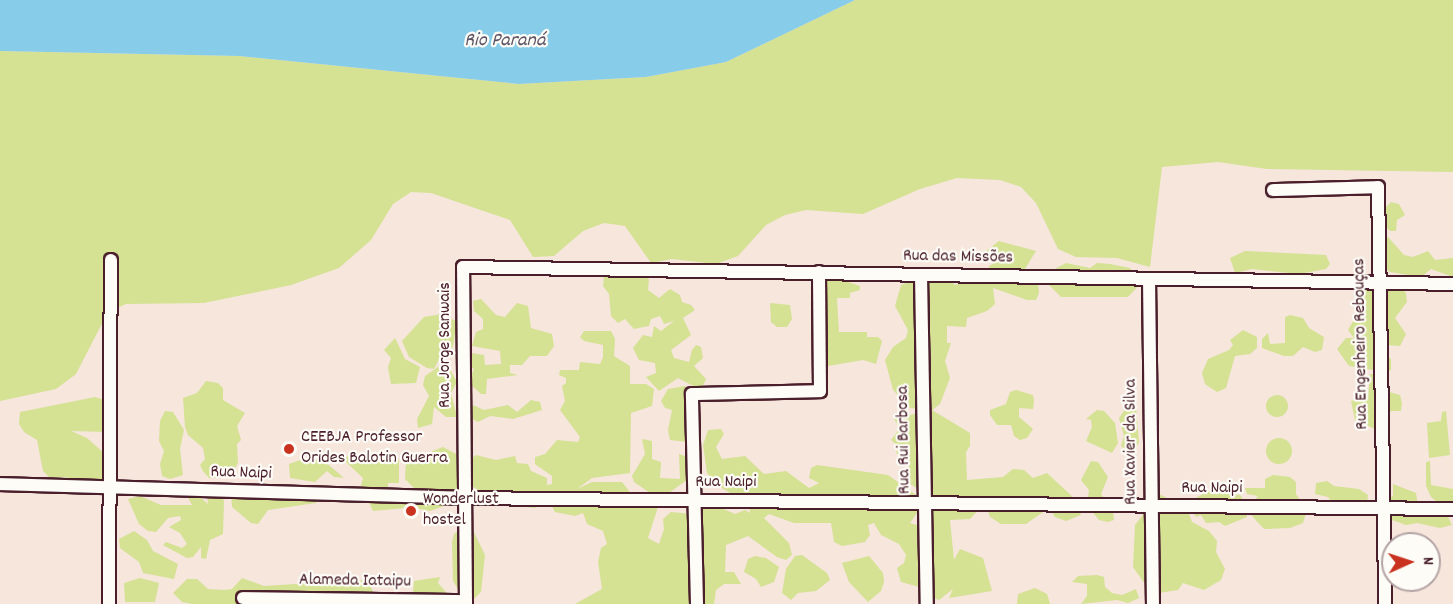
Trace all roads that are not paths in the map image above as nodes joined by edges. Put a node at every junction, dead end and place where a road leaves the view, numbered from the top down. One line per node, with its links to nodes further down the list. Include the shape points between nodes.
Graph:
1 (1273, 190): 7 (street, Rua Engenheiro Rebouças, via 1378,188)
2 (111, 260): 10 (street)
3 (463, 267): 4 (street, Rua das Missões); 11 (street, Rua Jorge Sanwais)
4 (819, 272): 5 (street, Rua das Missões); 12 (street, via 820,391 692,394)
5 (921, 275): 6 (street, Rua das Missões); 13 (street, Rua Rui Barbosa)
6 (1149, 279): 7 (street, Rua das Missões); 14 (street, Rua Xavier da Silva)
7 (1378, 282): 8 (street, Rua das Missões); 15 (street, Rua Engenheiro Rebouças)
8 (1453, 284)
9 (0, 484): 10 (street, Rua Naipi)
10 (109, 488): 11 (street, Rua Naipi); 19 (street)
11 (465, 498): 12 (street, Rua Naipi); 18 (street, Rua Jorge Sanwais)
12 (694, 501): 13 (street, Rua Naipi); 20 (street)
13 (924, 501): 14 (street, Rua Naipi); 21 (street, Rua Rui Barbosa)
14 (1150, 507): 15 (street, Rua Naipi); 22 (street, Rua Xavier da Silva)
15 (1384, 508): 16 (street, Rua Naipi); 23 (street, Rua Engenheiro Rebouças)
16 (1453, 509)
17 (243, 598): 18 (street, Alameda Iataipu)
18 (466, 603)
19 (109, 604)
20 (696, 604)
21 (927, 604)
22 (1153, 604)
23 (1384, 604)

